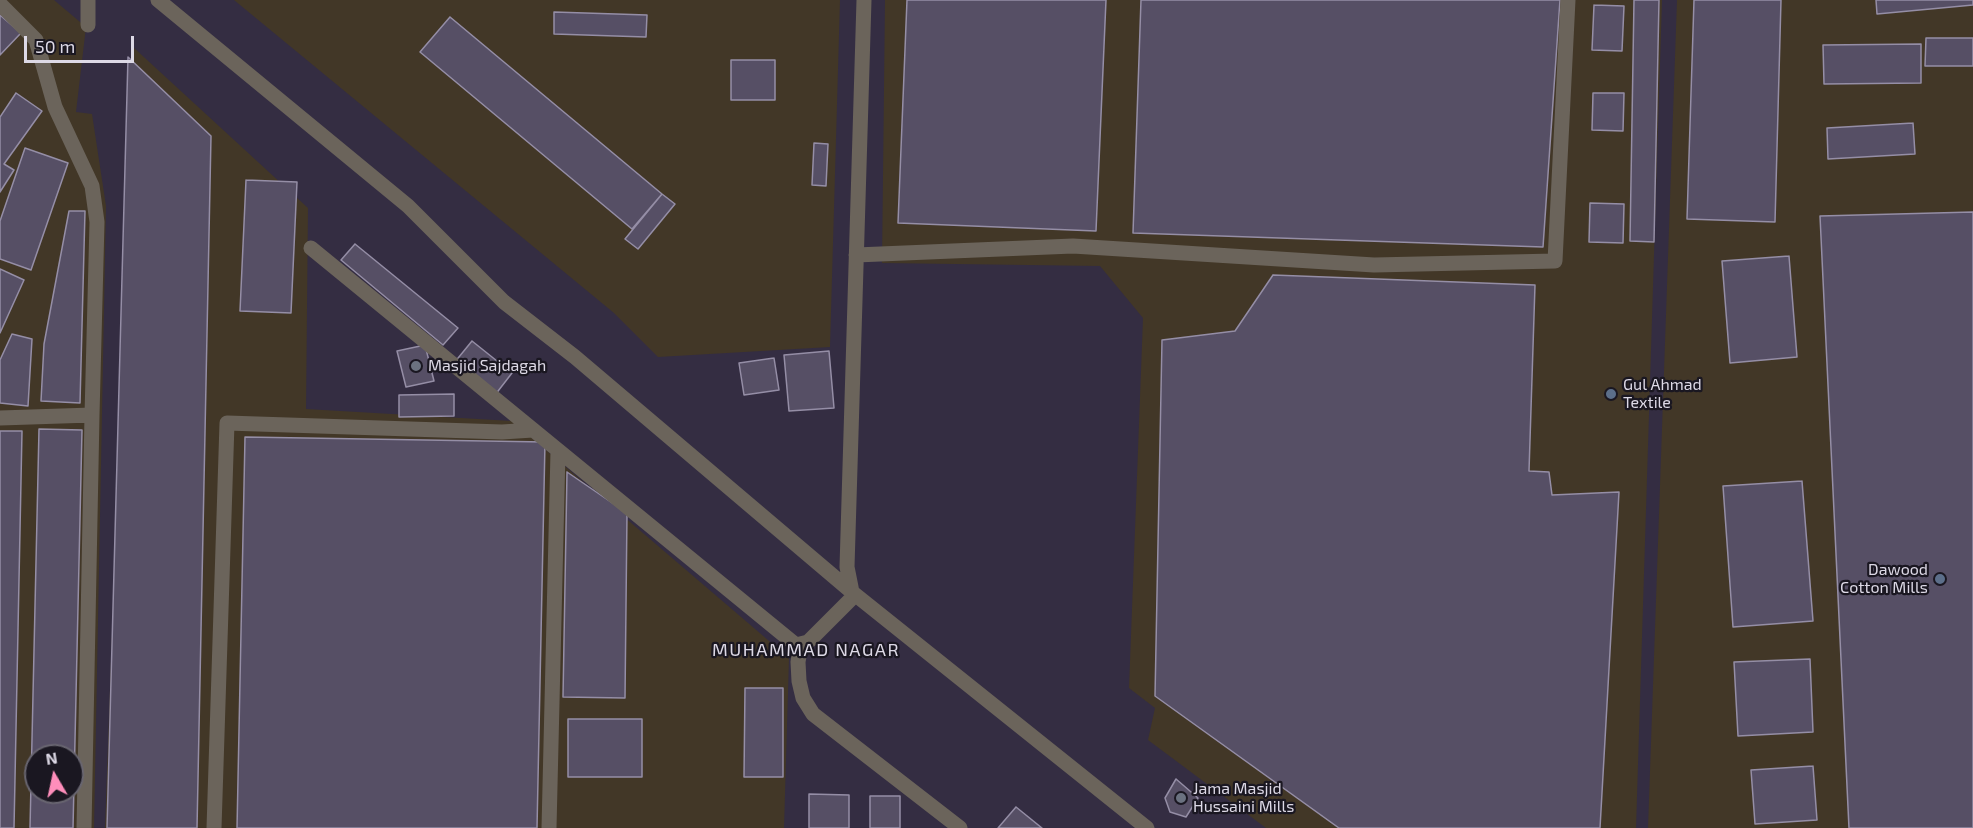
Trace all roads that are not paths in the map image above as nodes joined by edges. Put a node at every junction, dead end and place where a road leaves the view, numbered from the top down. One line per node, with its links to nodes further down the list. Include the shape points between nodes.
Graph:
1 (88, 0): 6 (street)
2 (158, 0): 13 (street, via 408,206 504,302 575,357)
3 (864, 0): 8 (street)
4 (1568, 0): 8 (street, via 1555,261 1374,265 1073,246)
5 (0, 4): 9 (street, via 36,40 55,107 92,186 97,222)
6 (87, 25)
7 (311, 248): 11 (street)
8 (856, 255): 13 (street, via 847,567)
9 (92, 415): 10 (street); 15 (street)
10 (0, 418)
11 (533, 430): 12 (street); 16 (street, via 227,423)
12 (558, 451): 14 (street, via 796,645); 17 (street)
13 (854, 593): 14 (street, via 808,642); 19 (street)
14 (801, 644): 18 (street, via 799,681 813,714)
15 (84, 828)
16 (214, 828)
17 (549, 828)
18 (960, 828)
19 (1147, 828)

